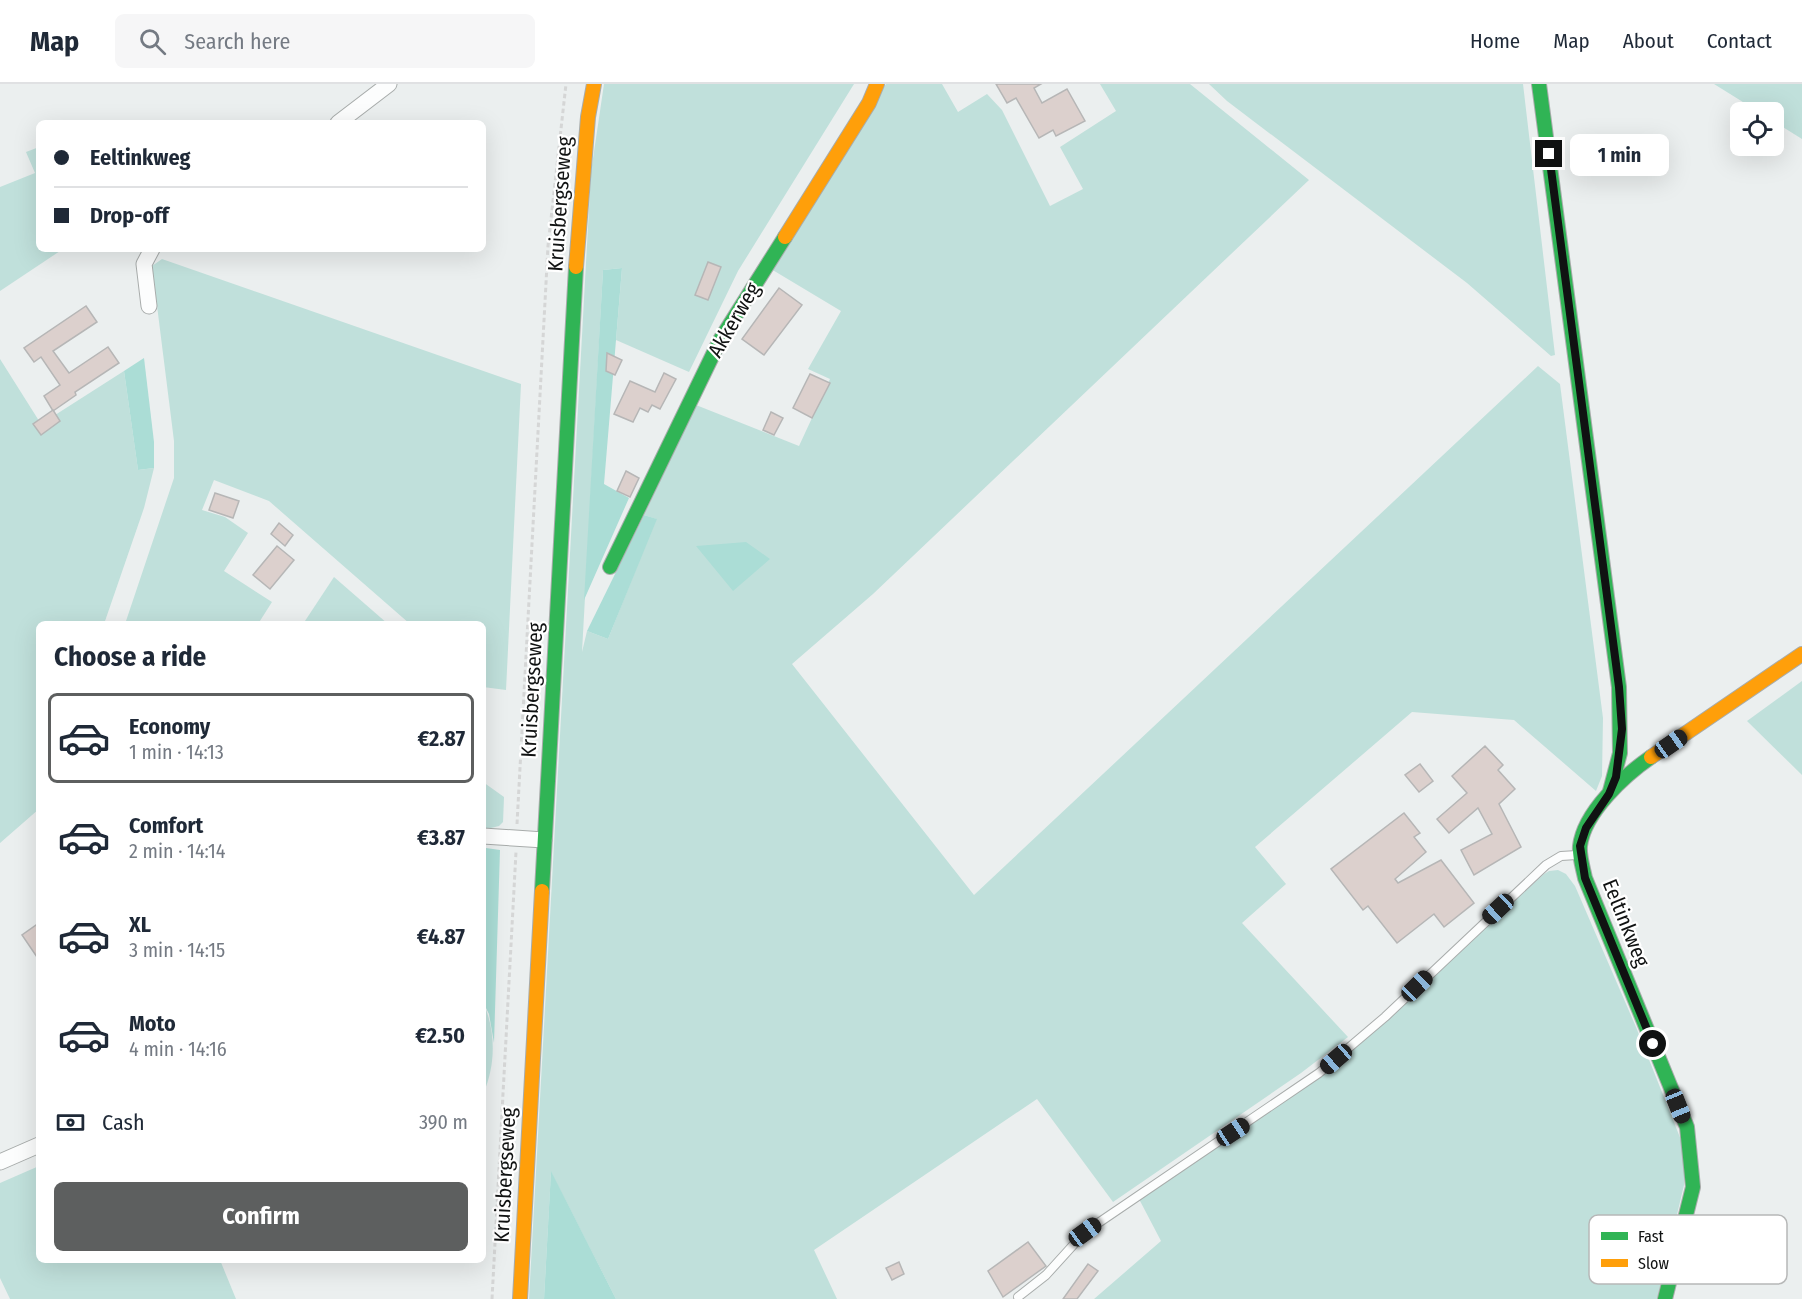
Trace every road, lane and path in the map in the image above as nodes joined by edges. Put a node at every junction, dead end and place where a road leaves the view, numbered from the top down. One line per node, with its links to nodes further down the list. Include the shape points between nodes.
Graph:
1 (389, 84): 6 (street)
2 (566, 84): 13 (path, Kruisbergseweg, via 548,246)
3 (594, 84): 14 (street, Kruisbergseweg, via 578,236)
4 (877, 84): 9 (street, Akkerweg, via 869,103 720,340)
5 (1539, 84): 11 (street, via 1619,687 1622,729 1616,777)
6 (342, 120)
7 (150, 252): 8 (street, via 144,264)
8 (149, 306)
9 (610, 567)
10 (1802, 654): 11 (street, Eeltinkweg, via 1633,770)
11 (1609, 794): 15 (street, Eeltinkweg, via 1586,828)
12 (486, 836): 13 (street)
13 (517, 837): 14 (street); 21 (path, Kruisbergseweg)
14 (544, 840): 22 (street, Kruisbergseweg)
15 (1581, 854): 18 (street, Eeltinkweg, via 1585,878 1687,1127 1693,1188); 20 (lane, via 1562,856 1546,865 1385,1017 1319,1073 1085,1232 1046,1275)
16 (36, 1146): 17 (street)
17 (0, 1162)
18 (1686, 1215)
19 (1669, 1284): 23 (street, Eeltinkweg)
20 (1018, 1297)
21 (492, 1299)
22 (520, 1299)
23 (1665, 1299)

